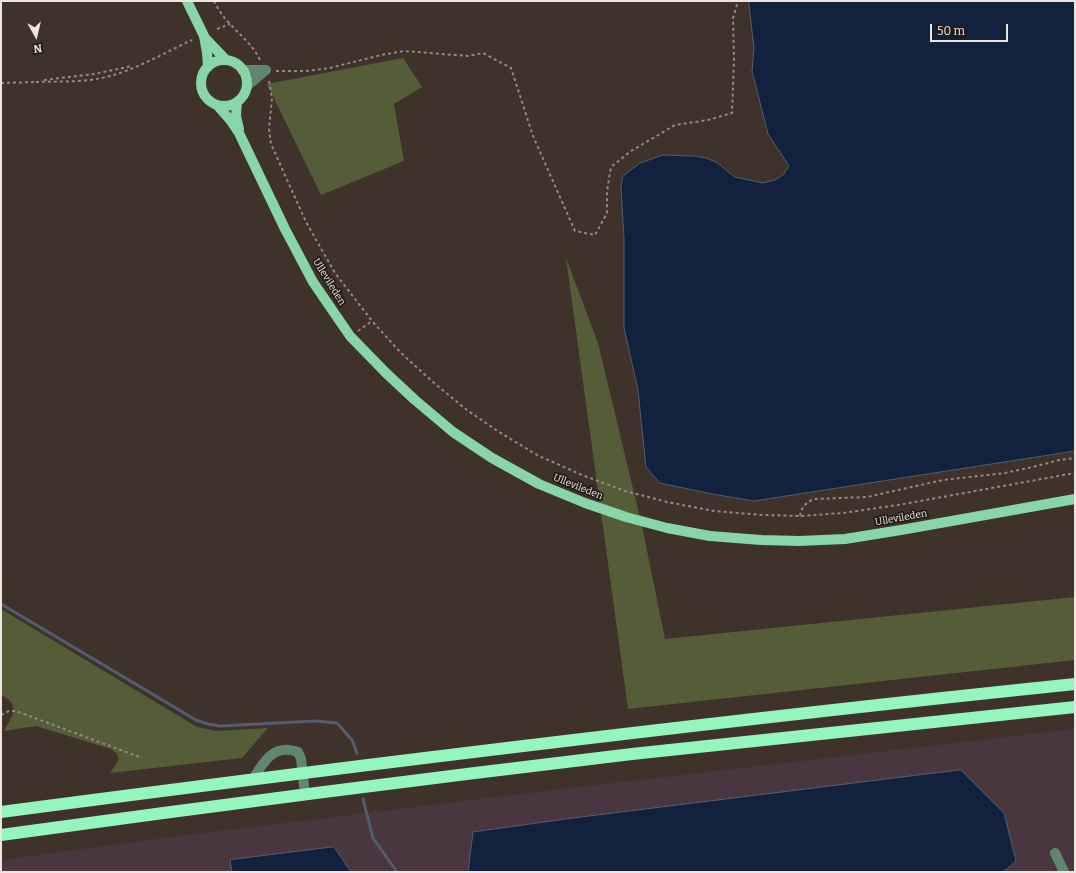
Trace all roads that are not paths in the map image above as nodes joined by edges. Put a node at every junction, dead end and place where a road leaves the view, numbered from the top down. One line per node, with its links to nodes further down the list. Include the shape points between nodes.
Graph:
1 (187, 1): 2 (main road)
2 (204, 36): 3 (main road); 4 (main road)
3 (226, 60): 4 (main road); 5 (main road, via 238,65)
4 (208, 67): 8 (main road, via 202,77 202,89 208,100)
5 (242, 70): 6 (main road); 6 (street, via 267,74)
6 (247, 86): 7 (main road, via 244,95)
7 (237, 102): 8 (main road, via 228,106); 9 (main road, Ullevileden)
8 (218, 106): 9 (main road, Ullevileden)
9 (239, 133): 10 (main road, Ullevileden, via 313,282 350,336 386,373 453,432 492,458 539,484 585,503 667,528 710,536 761,540 845,539)
10 (1075, 499)
11 (1075, 684): 13 (highway, via 632,733)
12 (1075, 707): 15 (highway, via 634,754)
13 (303, 773): 14 (highway); 14 (street, via 298,752 290,749 280,750 270,754); 15 (street)
14 (253, 779): 16 (highway)
15 (305, 795): 17 (highway)
16 (1, 812)
17 (1, 835)
18 (1055, 853): 19 (street)
19 (1064, 872)

